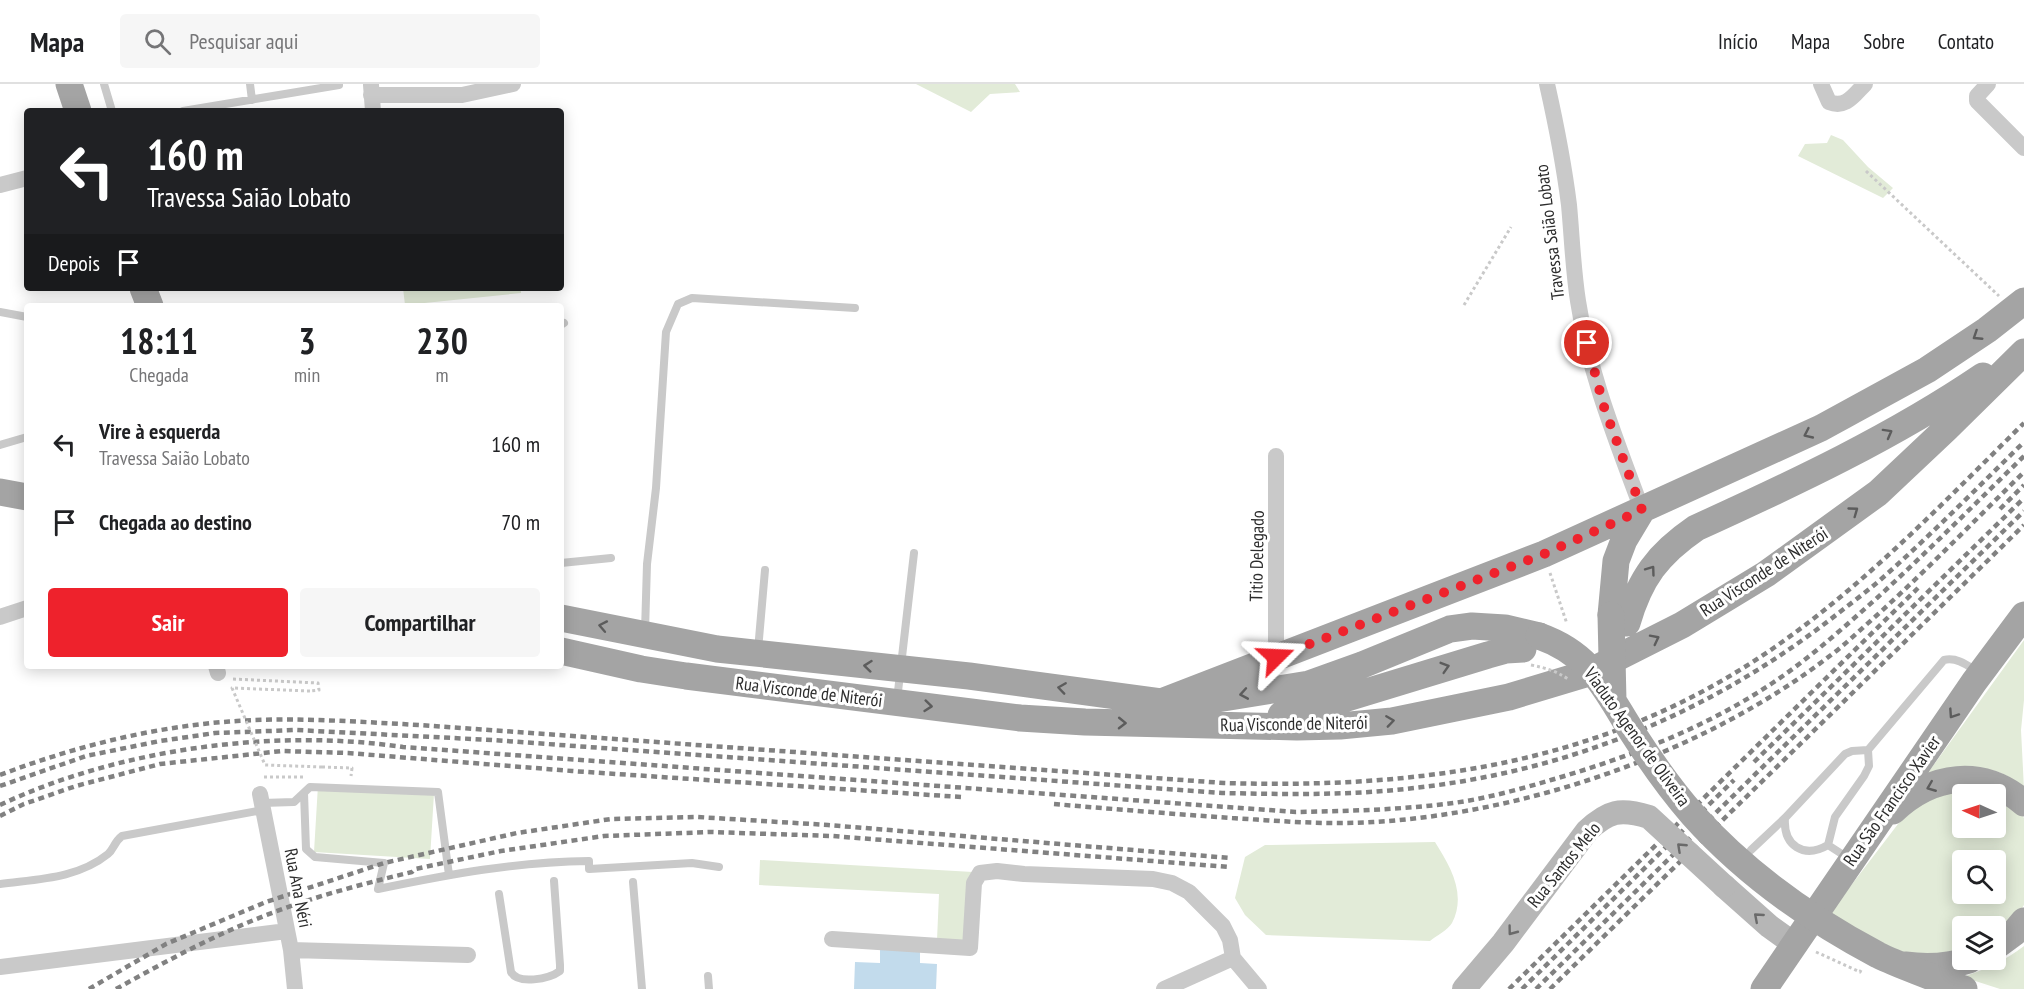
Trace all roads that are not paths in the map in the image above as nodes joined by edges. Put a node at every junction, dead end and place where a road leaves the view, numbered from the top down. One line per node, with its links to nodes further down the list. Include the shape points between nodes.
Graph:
1 (69, 84): 12 (main road)
2 (104, 84): 13 (lane)
3 (250, 84): 11 (lane)
4 (513, 84): 10 (street, via 462,95)
5 (1547, 84): 28 (street, Travessa Saião Lobato, via 1569,205 1578,302 1604,407)
6 (1821, 84): 7 (street, via 1829,102 1837,106)
7 (1866, 84)
8 (1988, 84): 15 (street, via 1977,96 1977,102)
9 (339, 85): 11 (lane)
10 (372, 97)
11 (252, 100): 14 (lane)
12 (77, 108)
13 (111, 108)
14 (202, 108)
15 (2024, 148)
16 (24, 179): 17 (street)
17 (0, 185)
18 (2019, 305): 28 (main road, Rua Visconde de Niterói, one-way to 28, via 1927,370 1821,428)
19 (855, 308): 37 (lane, via 692,298 678,304 666,332)
20 (0, 312): 21 (lane)
21 (24, 316)
22 (2024, 350): 48 (main road, one-way to 22, via 1622,652 1633,601 1643,580 1674,543 1696,528 1852,454 1946,401); 49 (main road, Rua Visconde de Niterói, one-way to 22, via 1329,726 1392,721 1509,697 1585,674 1682,625 1766,574 1878,494)
23 (24, 438): 24 (lane)
24 (0, 446)
25 (1276, 456): 41 (street, Titio Delegado)
26 (0, 492): 27 (main road)
27 (24, 496)
28 (1642, 510): 41 (main road, Rua Visconde de Niterói, via 1544,554); 48 (main road, bridge, via 1616,561 1611,615)
29 (914, 553): 43 (lane)
30 (611, 558): 31 (lane)
31 (564, 563)
32 (765, 570): 40 (lane)
33 (24, 609): 35 (street)
34 (2024, 615): 44 (main road, Rua São Francisco Xavier)
35 (0, 617)
36 (564, 619): 37 (main road, Rua Visconde de Niterói, one-way to 36)
37 (645, 634): 38 (main road, Rua Visconde de Niterói); 42 (main road)
38 (694, 645): 40 (main road, Rua Visconde de Niterói); 45 (main road)
39 (564, 652): 42 (main road, Rua Visconde de Niterói)
40 (757, 653): 43 (main road, Rua Visconde de Niterói, one-way to 40)
41 (1276, 657): 46 (main road, Rua Visconde de Niterói)
42 (641, 669): 45 (main road, Rua Visconde de Niterói)
43 (900, 669): 46 (main road, Rua Visconde de Niterói, one-way to 43); 47 (lane)
44 (1981, 674): 50 (lane, via 1961,661 1944,660); 55 (main road, Rua São Francisco Xavier, one-way to 55)
45 (686, 676): 47 (main road, Rua Visconde de Niterói)
46 (1161, 702): 48 (main road, Viaduto Agenor de Oliveira, one-way to 46, bridge, via 1603,684 1581,659 1559,643 1505,628 1472,626 1450,629 1309,684 1211,700)
47 (897, 703): 49 (main road, Rua Visconde de Niterói, one-way to 49, via 1020,718)
48 (1618, 719): 49 (main road, Viaduto Agenor de Oliveira, one-way to 48, via 1314,708 1506,650 1529,659 1548,652 1567,664); 73 (main road, Viaduto Agenor de Oliveira, bridge, via 1649,772 1695,828 1859,960 1871,955 1895,964); 85 (main road, Viaduto Agenor de Oliveira, bridge, via 1694,815 1773,889 1879,955)
49 (1227, 725)
50 (1868, 750): 54 (lane, via 1845,754); 56 (lane, via 1869,766 1835,818)
51 (304, 794): 52 (lane, via 294,802); 60 (lane, via 310,787 438,792); 60 (lane, via 306,849 315,857 384,863 378,889)
52 (262, 802): 63 (lane, via 122,836 106,855 69,875); 66 (street, Rua Ana Néri)
53 (2024, 803): 55 (main road, one-way to 55, via 1994,784 1962,778 1924,789)
54 (1785, 818): 56 (lane, via 1787,838 1800,849 1817,852); 57 (lane)
55 (1873, 830): 58 (main road, Rua São Francisco Xavier)
56 (1828, 845): 58 (lane)
57 (1751, 850)
58 (1851, 860): 69 (main road, Rua São Francisco Xavier)
59 (718, 867): 60 (lane, via 692,863 589,869 589,861 545,862)
60 (449, 874)
61 (554, 881): 76 (lane, via 560,971)
62 (633, 882): 79 (lane)
63 (0, 884)
64 (499, 894): 76 (lane, via 511,972 519,979)
65 (2024, 921): 68 (main road)
66 (287, 931): 70 (street, Rua Ana Néri); 74 (street)
67 (832, 939): 72 (street, via 970,948 974,883 980,873 997,871 1172,883 1189,892 1223,926)
68 (2006, 939)
69 (1794, 944): 83 (main road, Rua Santos Melo, one-way to 83, bridge, via 1649,817 1617,812 1602,817 1587,831); 84 (main road, Rua São Francisco Xavier)
70 (291, 950): 71 (street); 77 (street, Rua Ana Néri)
71 (468, 955)
72 (1233, 958): 81 (street); 82 (street)
73 (1952, 965)
74 (0, 967)
75 (708, 976): 80 (lane)
76 (534, 979): 78 (lane)
77 (296, 989)
78 (534, 989)
79 (642, 989)
80 (709, 989)
81 (1164, 989)
82 (1259, 989)
83 (1464, 989)
84 (1764, 989)
85 (1964, 989)

